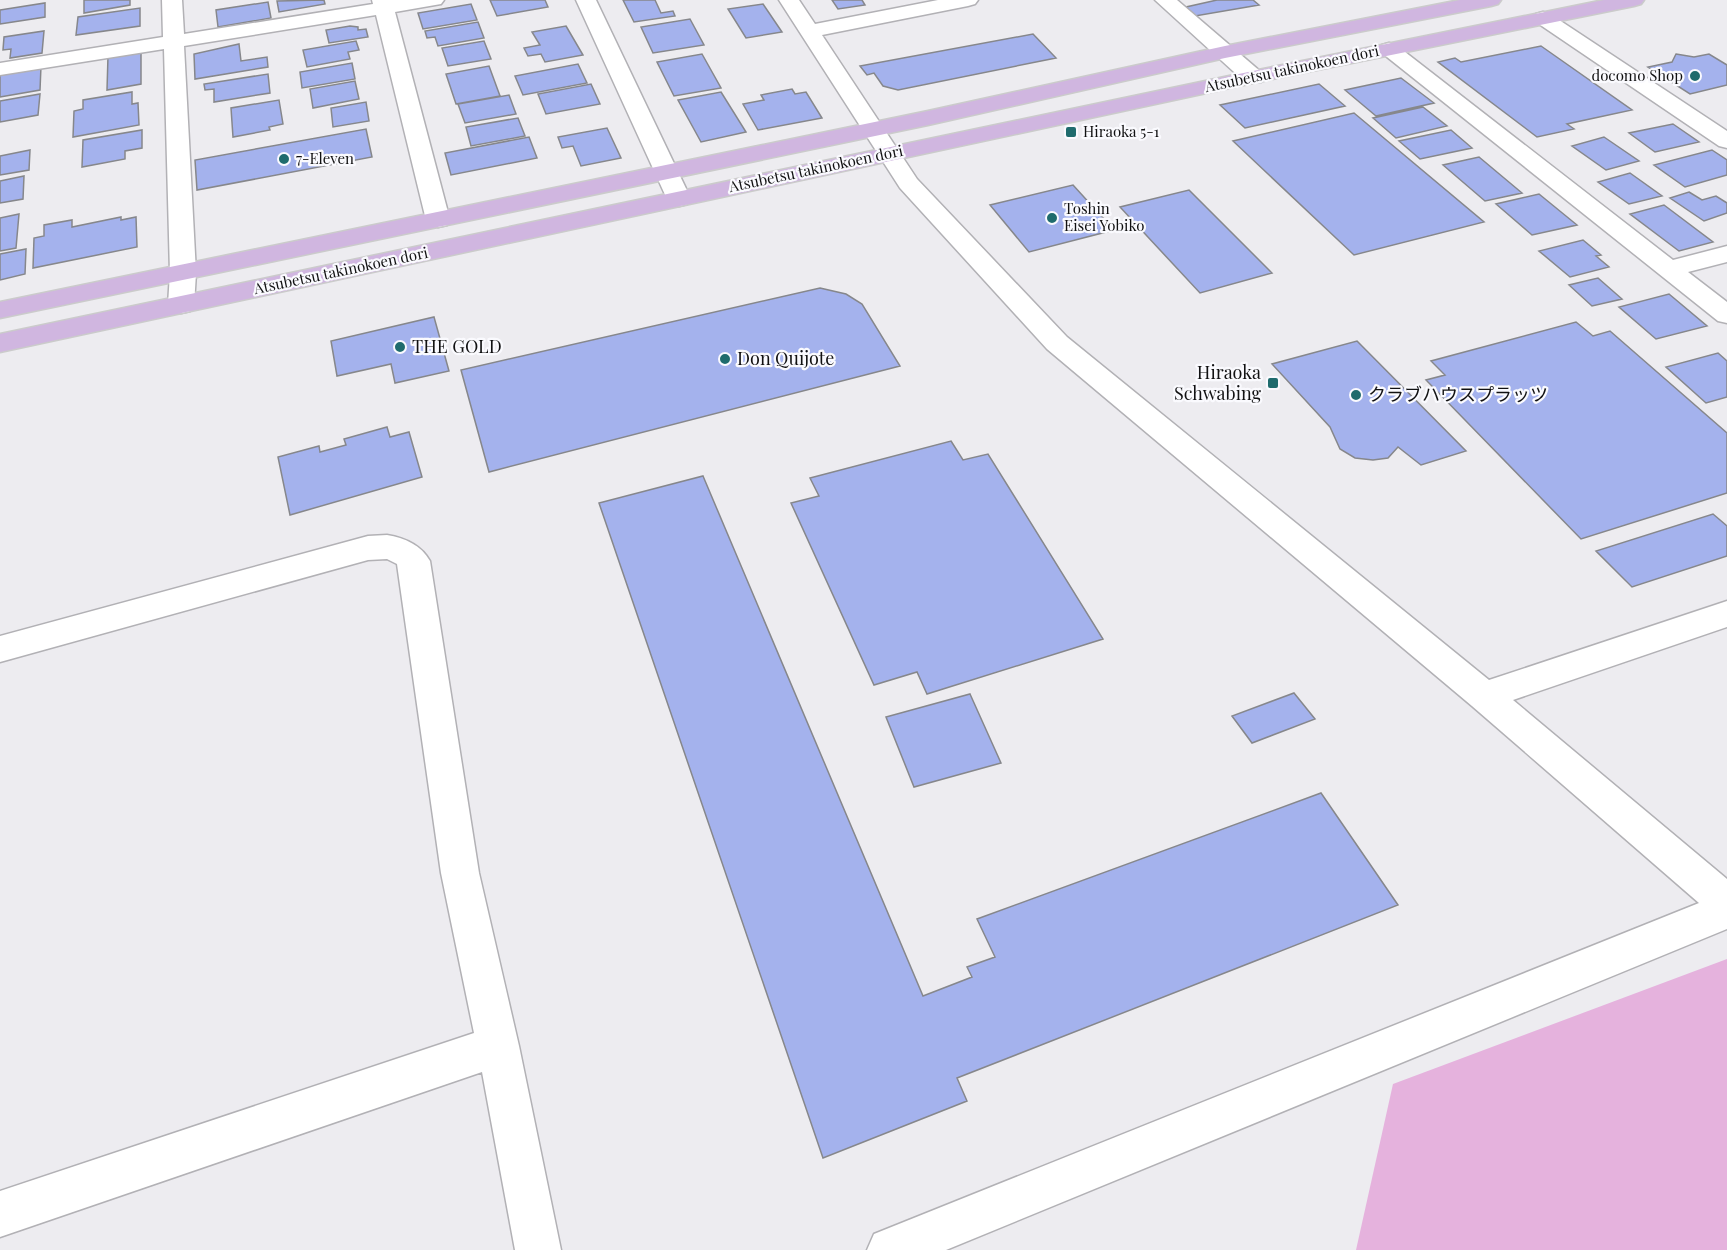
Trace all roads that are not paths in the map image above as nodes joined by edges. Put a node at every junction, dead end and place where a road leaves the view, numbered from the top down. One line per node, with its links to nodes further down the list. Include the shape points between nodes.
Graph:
1 (172, 0): 12 (street)
2 (434, 0): 9 (street)
3 (586, 0): 20 (street)
4 (789, 0): 11 (street)
5 (968, 0): 11 (street)
6 (1165, 0): 14 (street)
7 (1491, 0): 14 (main road, Atsubetsu takinokoen dori)
8 (1634, 0): 10 (main road, Atsubetsu takinokoen dori)
9 (383, 4): 12 (street); 22 (street)
10 (1543, 18): 13 (main road, Atsubetsu takinokoen dori); 18 (street)
11 (808, 32): 17 (street)
12 (172, 42): 15 (street); 25 (street)
13 (1389, 49): 16 (main road, Atsubetsu takinokoen dori); 24 (street)
14 (1225, 52): 16 (street); 17 (main road, Atsubetsu takinokoen dori)
15 (0, 69)
16 (1252, 77): 19 (main road, Atsubetsu takinokoen dori)
17 (874, 129): 19 (street); 20 (main road, Atsubetsu takinokoen dori)
18 (1727, 141)
19 (890, 153): 21 (main road, Atsubetsu takinokoen dori); 32 (street, via 908,183 1058,343)
20 (668, 172): 21 (street); 22 (main road, Atsubetsu takinokoen dori)
21 (679, 199): 26 (main road, Atsubetsu takinokoen dori)
22 (438, 220): 25 (main road, Atsubetsu takinokoen dori)
23 (1727, 254): 24 (street)
24 (1669, 269): 28 (street)
25 (183, 273): 26 (street); 27 (main road, Atsubetsu takinokoen dori)
26 (181, 305): 29 (main road, Atsubetsu takinokoen dori)
27 (0, 310)
28 (1727, 315)
29 (0, 343)
30 (1727, 614): 32 (street)
31 (0, 649): 35 (street, via 368,549 388,545 404,551 414,561 460,873)
32 (1484, 696): 33 (street)
33 (1727, 903)
34 (1727, 911): 38 (street)
35 (498, 1046): 36 (street); 37 (street)
36 (0, 1214)
37 (538, 1250)
38 (890, 1250)

